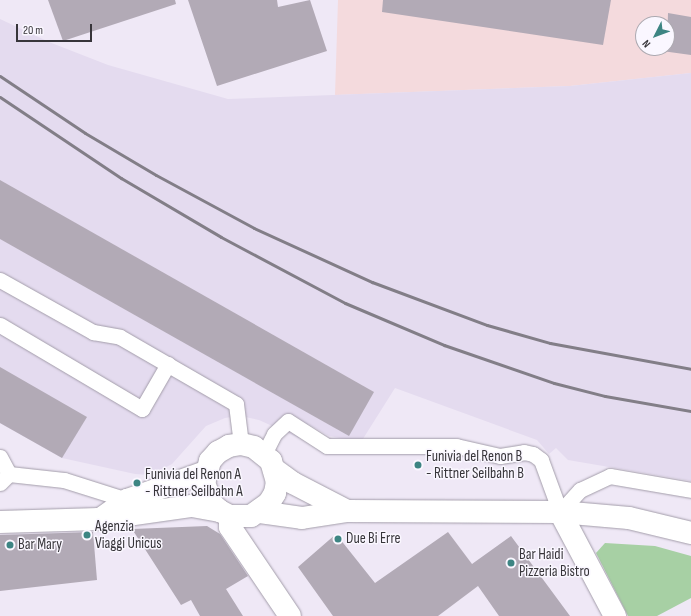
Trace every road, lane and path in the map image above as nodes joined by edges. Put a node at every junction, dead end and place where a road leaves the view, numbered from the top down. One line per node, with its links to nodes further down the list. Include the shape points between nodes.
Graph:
1 (0, 280): 3 (lane, via 93,332 120,337)
2 (0, 325): 3 (lane, via 142,409)
3 (168, 364): 4 (lane, via 236,404)
4 (241, 444): 6 (street, via 254,447); 7 (street, via 229,446 218,452)
5 (0, 457): 8 (lane)
6 (270, 462): 11 (street, via 293,484); 12 (street, via 275,493); 13 (lane, via 274,434 288,421 327,446 456,446 500,456 524,452 533,454 541,460)
7 (205, 472): 10 (street); 14 (street, via 206,494)
8 (4, 478): 10 (lane, via 64,480)
9 (691, 490): 13 (lane, via 610,476 580,490)
10 (127, 500): 15 (street)
11 (347, 511): 12 (street, via 302,518); 13 (street)
12 (260, 512): 14 (street, via 241,518)
13 (560, 512): 17 (street, via 629,518); 19 (street)
14 (225, 514): 15 (street, via 192,506); 18 (street, via 230,527)
15 (99, 520): 16 (street)
16 (0, 522)
17 (691, 533)
18 (290, 616)
19 (615, 616)

